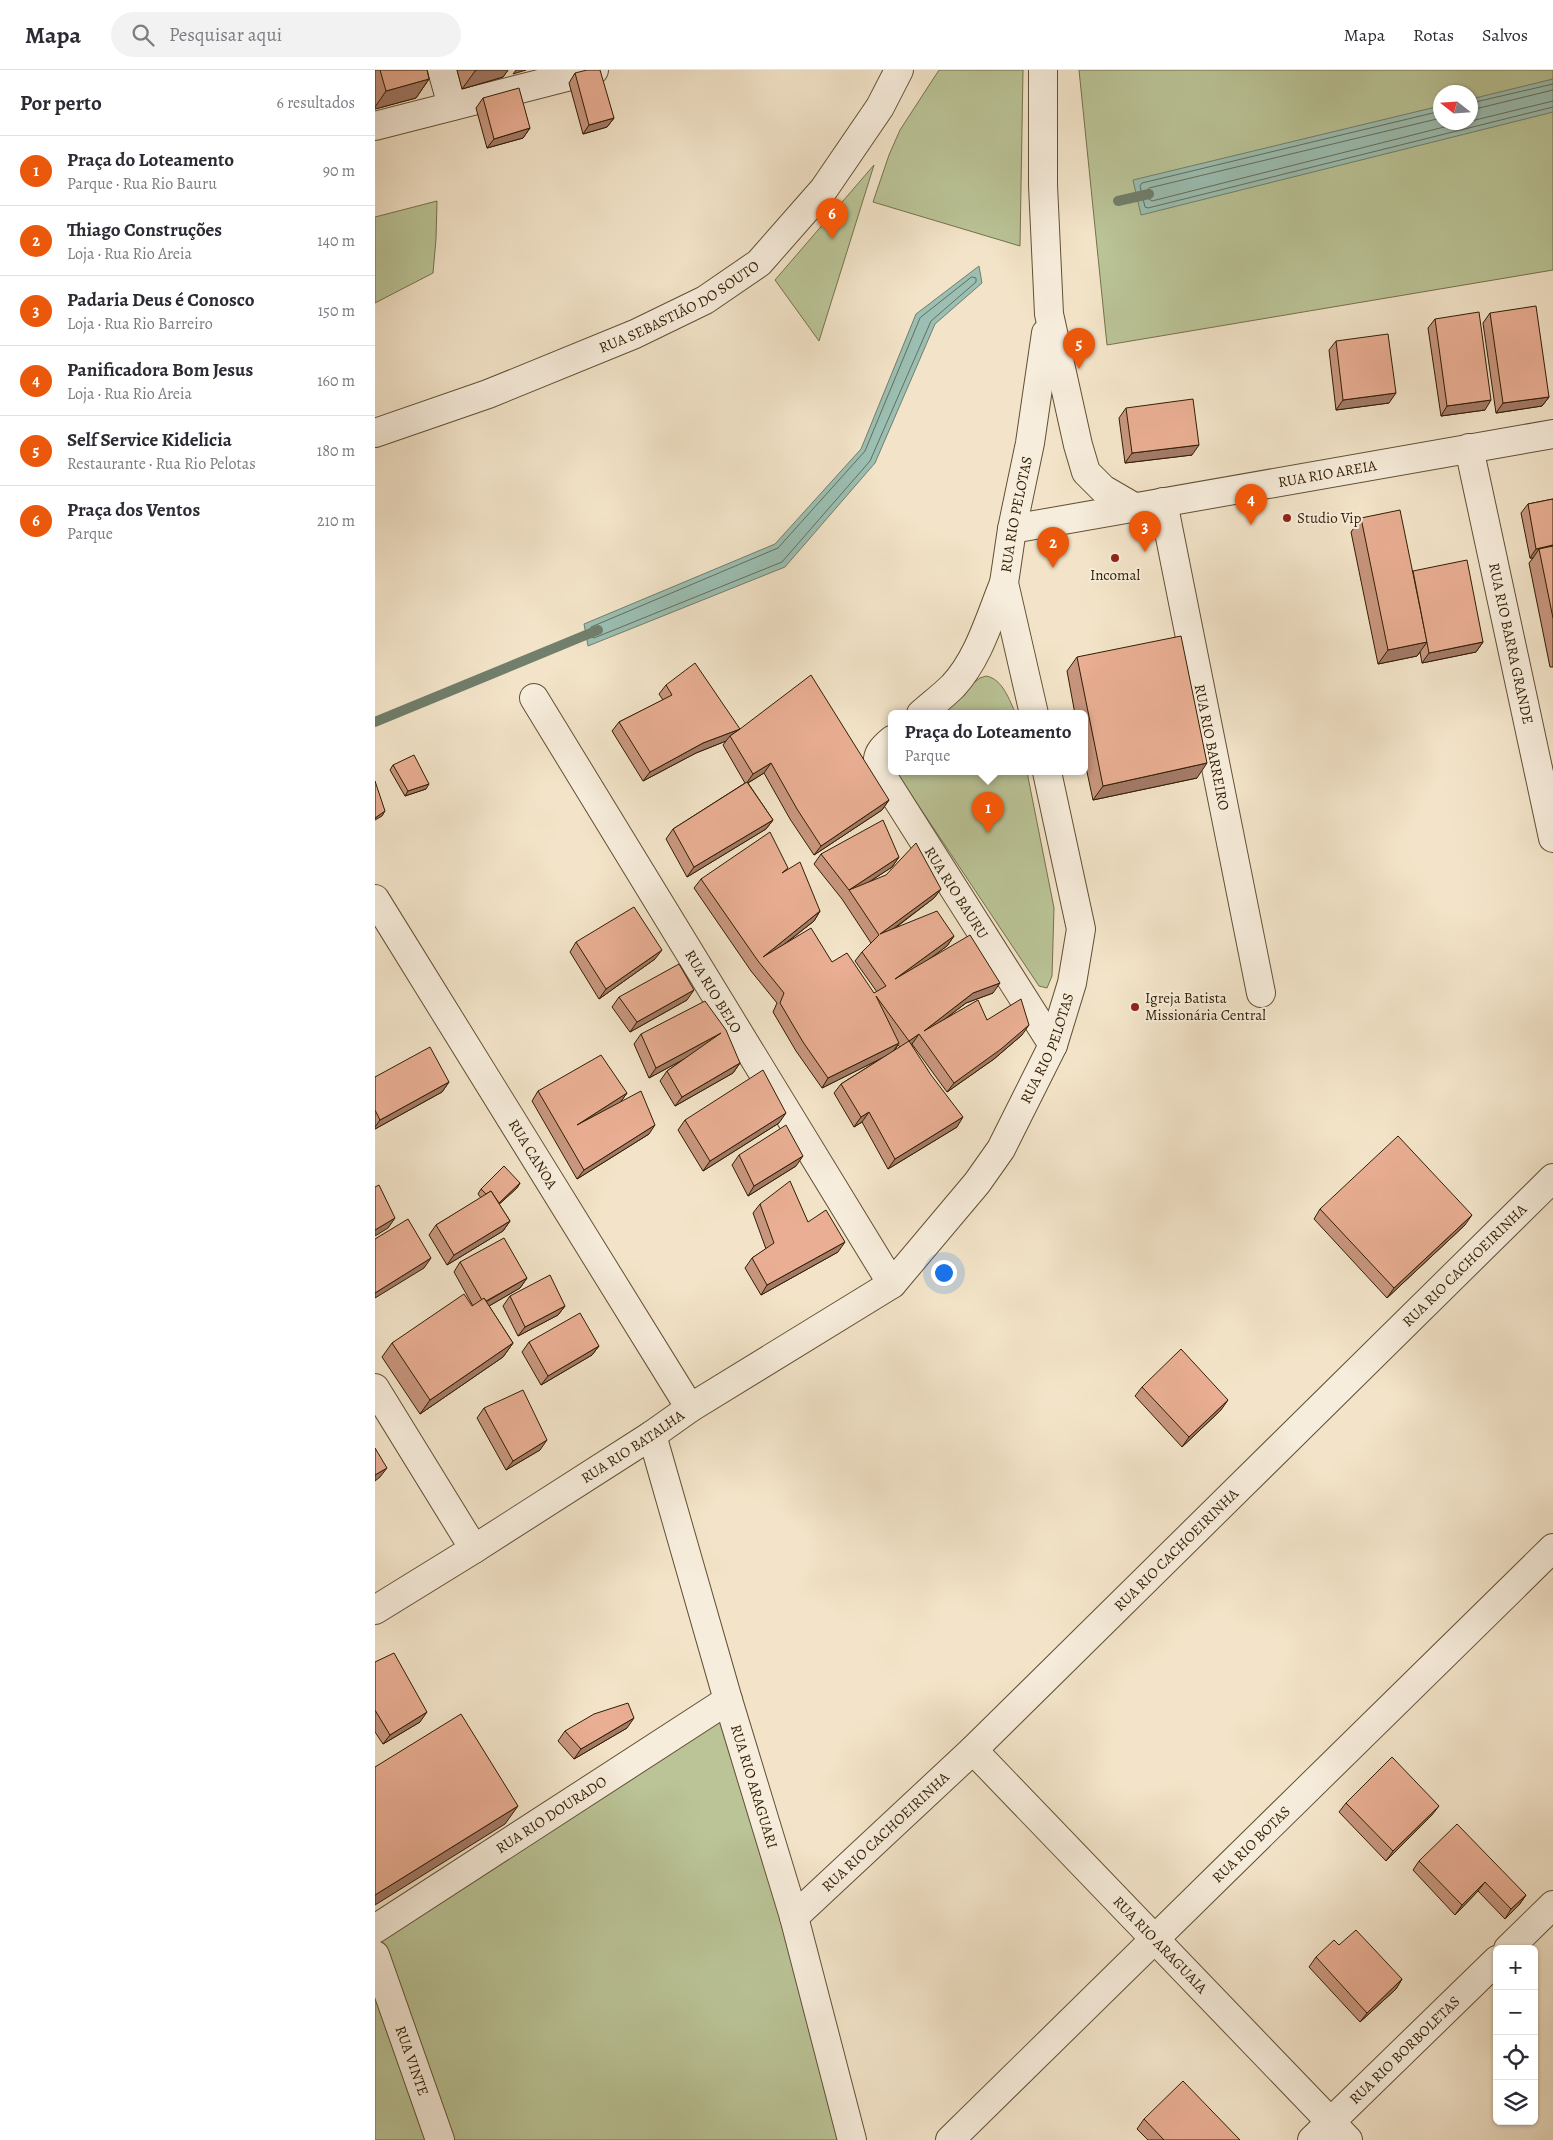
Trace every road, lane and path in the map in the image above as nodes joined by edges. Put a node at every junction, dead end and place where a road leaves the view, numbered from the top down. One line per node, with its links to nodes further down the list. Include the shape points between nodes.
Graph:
1 (442, 70): 5 (street)
2 (594, 70): 5 (street)
3 (899, 70): 8 (street, RUA SEBASTIÃO DO SOUTO, via 880,107 824,189 759,263 705,300 635,334 488,394)
4 (1043, 70): 7 (street, RUA RIO PELOTAS, via 1043,185)
5 (452, 106): 6 (street)
6 (375, 126)
7 (1049, 314): 12 (street, RUA RIO PELOTAS, via 1075,436 1086,472 1103,489); 13 (street, RUA RIO PELOTAS, via 1030,443)
8 (375, 433)
9 (1553, 434): 10 (street, RUA RIO AREIA)
10 (1469, 448): 11 (street, RUA RIO AREIA); 20 (street, RUA RIO BARRA GRANDE)
11 (1163, 502): 12 (street, RUA RIO AREIA); 22 (street, RUA RIO BARREIRO)
12 (1134, 507): 13 (street, RUA RIO AREIA)
13 (1012, 529): 14 (street, RUA RIO PELOTAS)
14 (1004, 582): 16 (street, via 971,661 953,686); 17 (street, RUA RIO PELOTAS)
15 (534, 698): 25 (street, RUA RIO BELO)
16 (926, 710)
17 (1033, 710)
18 (888, 744): 23 (street, RUA RIO BAURU, via 879,754 877,765 885,780)
19 (1048, 775): 23 (street, RUA RIO PELOTAS, via 1081,929 1072,983)
20 (1553, 838)
21 (375, 899): 27 (street, RUA CANOA)
22 (1261, 993)
23 (1053, 1045): 25 (street, RUA RIO PELOTAS, via 1001,1149 977,1183)
24 (1553, 1178): 33 (street, RUA RIO CACHOEIRINHA)
25 (892, 1284): 27 (street, RUA RIO BATALHA)
26 (375, 1388): 30 (street)
27 (691, 1408): 28 (street, RUA RIO BATALHA)
28 (652, 1435): 30 (street, RUA RIO BATALHA); 32 (street, RUA RIO ARAGUARI)
29 (1553, 1548): 37 (street, RUA RIO BOTAS)
30 (475, 1549): 31 (street, RUA RIO BATALHA)
31 (375, 1610)
32 (728, 1700): 35 (street, RUA RIO ARAGUARI); 36 (street, RUA RIO DOURADO)
33 (973, 1750): 35 (street, RUA RIO CACHOEIRINHA); 37 (street, RUA RIO ARAGUAIA)
34 (1553, 1905): 38 (street)
35 (794, 1917): 43 (street, RUA RIO ARAGUARI)
36 (375, 1928)
37 (1155, 1939): 41 (street, RUA RIO ARAGUAIA); 44 (street, RUA RIO BOTAS)
38 (1512, 1945)
39 (375, 1955): 42 (street, RUA VINTE)
40 (1493, 1964): 41 (street, RUA RIO BORBOLETAS)
41 (1330, 2134)
42 (440, 2140)
43 (852, 2140)
44 (950, 2140)

